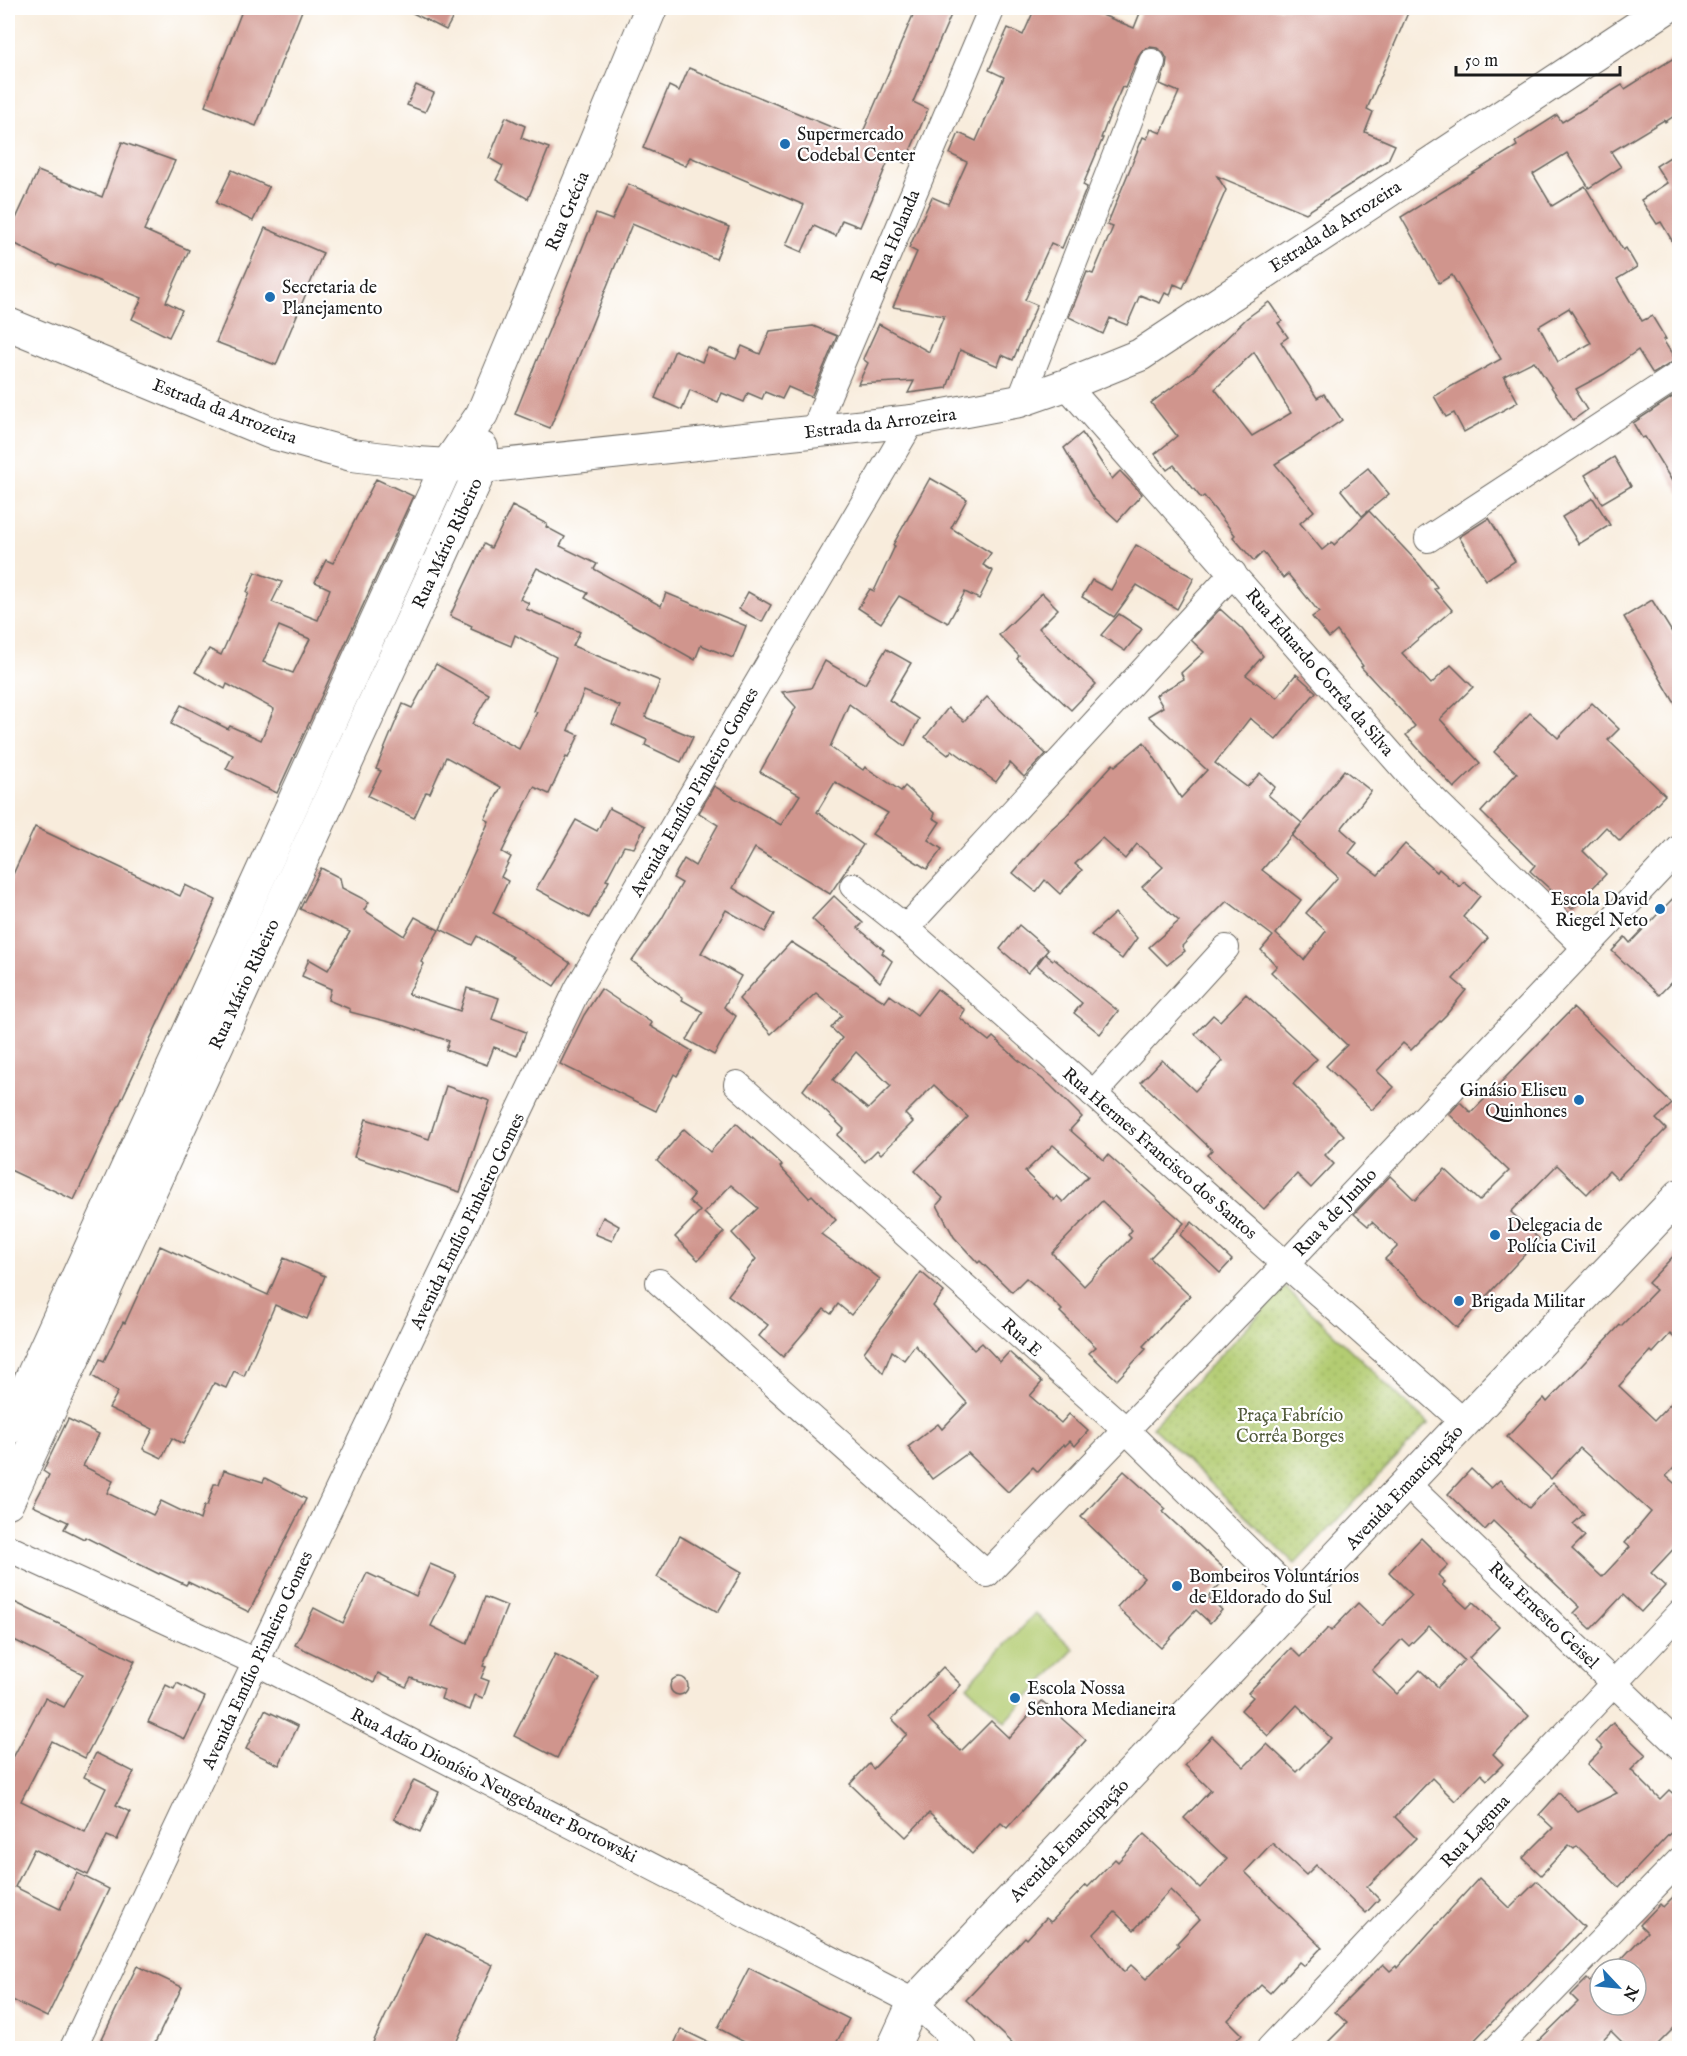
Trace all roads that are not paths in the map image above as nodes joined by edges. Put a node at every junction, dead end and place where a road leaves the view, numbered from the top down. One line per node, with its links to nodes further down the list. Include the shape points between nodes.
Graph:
1 (651, 8): 9 (main road, Rua Grécia)
2 (992, 8): 11 (street, Rua Holanda)
3 (1666, 8): 7 (main road, Estrada da Arrozeira, via 1140,354)
4 (1152, 62): 8 (street)
5 (8, 324): 12 (main road, Estrada da Arrozeira, via 269,432 352,455)
6 (1680, 374): 14 (street)
7 (1066, 385): 8 (main road, Estrada da Arrozeira); 15 (street, Rua Eduardo Corrêa da Silva)
8 (1020, 401): 10 (main road, Estrada da Arrozeira)
9 (482, 414): 12 (main road, Rua Grécia); 13 (main road, Rua Grécia)
10 (912, 421): 11 (main road, Estrada da Arrozeira); 35 (street, Avenida Emílio Pinheiro Gomes, via 579,988)
11 (814, 432): 13 (main road, Estrada da Arrozeira)
12 (447, 465): 13 (main road, Estrada da Arrozeira); 21 (main road, Rua Mário Ribeiro)
13 (482, 467): 21 (main road, Rua Mário Ribeiro)
14 (1428, 539)
15 (1233, 573): 18 (street); 19 (street, Rua Eduardo Corrêa da Silva, via 1413,779)
16 (1680, 848): 19 (street, Rua 8 de Junho)
17 (853, 886): 18 (street, Rua Hermes Francisco dos Santos)
18 (906, 928): 23 (street, Rua Hermes Francisco dos Santos)
19 (1585, 947): 25 (street, Rua 8 de Junho)
20 (1226, 948): 23 (street)
21 (223, 996): 28 (main road, Rua Mário Ribeiro); 31 (main road, Rua Mário Ribeiro)
22 (737, 1084): 29 (street, Rua E)
23 (1093, 1094): 25 (street, Rua Hermes Francisco dos Santos)
24 (1680, 1195): 27 (main road, Avenida Emancipação)
25 (1286, 1264): 27 (street, Rua Hermes Francisco dos Santos); 29 (street, Rua 8 de Junho)
26 (659, 1282): 29 (street, Rua 8 de Junho, via 987,1574)
27 (1465, 1423): 30 (main road, Avenida Emancipação)
28 (8, 1429)
29 (1127, 1431): 33 (street, Rua E)
30 (1407, 1484): 33 (main road, Avenida Emancipação); 36 (street, Rua Ernesto Geisel)
31 (8, 1502)
32 (8, 1548): 35 (street, Rua Adão Dionísio Neugebauer Bortowski)
33 (1298, 1599): 39 (main road, Avenida Emancipação)
34 (1680, 1613): 36 (street, Rua Laguna)
35 (256, 1662): 39 (street, Rua Adão Dionísio Neugebauer Bortowski); 40 (street, Avenida Emílio Pinheiro Gomes)
36 (1614, 1682): 37 (street, Rua Ernesto Geisel); 43 (street, Rua Laguna)
37 (1680, 1747)
38 (1680, 1860): 44 (street)
39 (914, 2002): 41 (main road, Avenida Emancipação); 42 (street, Rua Adão Dionísio Neugebauer Bortowski)
40 (73, 2049)
41 (893, 2049)
42 (964, 2049)
43 (1270, 2049)
44 (1497, 2049)

